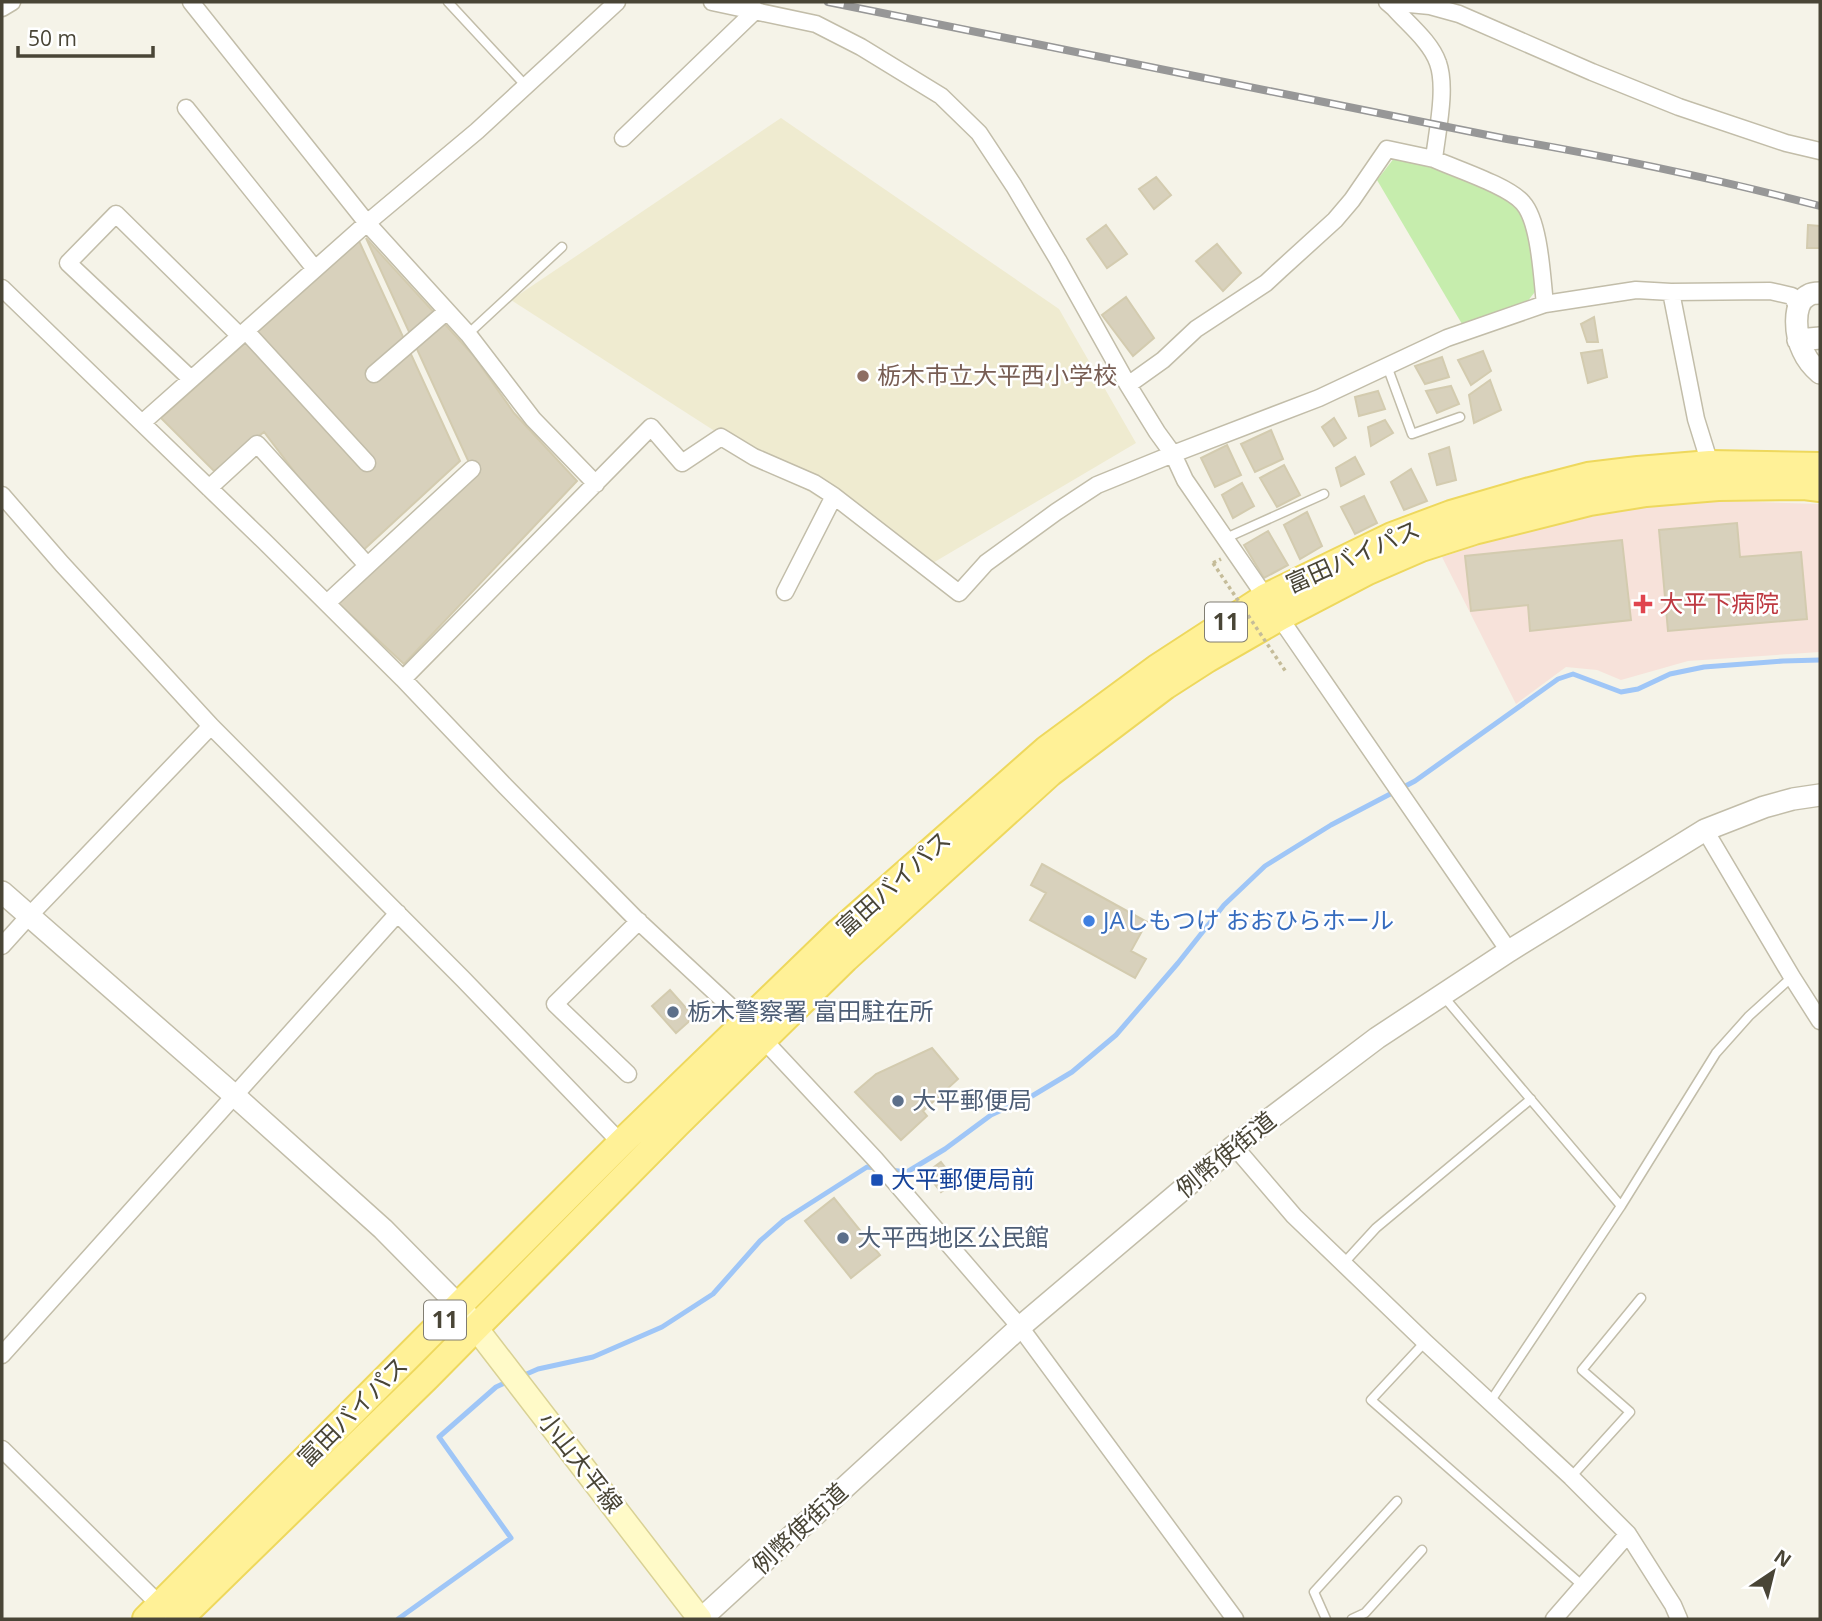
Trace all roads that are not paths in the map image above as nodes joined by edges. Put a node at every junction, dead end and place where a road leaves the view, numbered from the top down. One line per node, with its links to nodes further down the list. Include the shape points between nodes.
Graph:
1 (12, 2): 7 (street)
2 (191, 2): 14 (street)
3 (448, 2): 9 (lane)
4 (617, 2): 9 (street)
5 (712, 2): 8 (street)
6 (1390, 5): 12 (street, via 1430,6 1458,14 1679,107); 13 (street, via 1438,62 1443,89)
7 (2, 8)
8 (755, 10): 11 (street); 31 (street, via 816,24 861,47 942,96 979,133)
9 (526, 86): 14 (street)
10 (186, 108): 16 (street)
11 (624, 138)
12 (1820, 151)
13 (1434, 159): 20 (street, via 1503,188 1524,203 1535,228); 31 (street, via 1387,149 1335,220 1266,283 1196,330)
14 (367, 223): 16 (street); 22 (street)
15 (562, 247): 24 (lane)
16 (315, 270): 23 (street)
17 (2, 288): 33 (street)
18 (1671, 292): 20 (street, via 1636,290); 21 (street, via 1770,291 1791,296); 36 (street, via 1696,419)
19 (1820, 293): 21 (street, via 1810,294)
20 (1545, 304): 27 (street, via 1447,338)
21 (1798, 308): 26 (street)
22 (447, 312): 24 (street); 29 (street)
23 (243, 334): 30 (street); 30 (street, via 116,214 68,264); 35 (street)
24 (468, 334): 39 (street, via 533,419)
25 (1820, 338): 26 (street)
26 (1798, 340): 28 (street)
27 (1387, 366): 32 (lane, via 1412,434); 34 (street, via 1319,398)
28 (1820, 373)
29 (374, 374)
30 (191, 379): 33 (street)
31 (1128, 385): 34 (street)
32 (1460, 417)
33 (142, 423): 40 (street)
34 (1173, 454): 44 (street, via 1097,485 986,562 959,593); 45 (street, via 1185,480)
35 (367, 463)
36 (1710, 464): 37 (main road, 富田バイパス / 11); 49 (main road, 富田バイパス / 11, via 1588,477 1464,510 1392,536)
37 (1820, 466)
38 (472, 469): 46 (street)
39 (596, 484): 44 (street, via 650,427 682,463 721,438); 50 (street)
40 (209, 488): 46 (street, via 257,444); 48 (street)
41 (1820, 488): 49 (main road, 富田バイパス / 11, via 1718,486 1590,502 1421,548)
42 (1324, 494): 45 (lane)
43 (2, 495): 51 (street)
44 (834, 496): 47 (street)
45 (1226, 538): 49 (street)
46 (367, 565): 48 (street)
47 (785, 592)
48 (327, 603): 50 (street)
49 (1273, 607): 59 (street); 62 (main road, 富田バイパス / 11, via 1157,668 1047,749 847,925); 64 (main road, 富田バイパス / 11, via 1050,773 845,959)
50 (403, 679): 57 (street)
51 (211, 726): 55 (street); 56 (street)
52 (1820, 794): 53 (street, 例幣使街道, via 1764,807)
53 (1705, 830): 59 (street, 例幣使街道); 60 (street)
54 (2, 892): 56 (street)
55 (398, 913): 66 (street); 68 (street)
56 (29, 916): 58 (street); 66 (street)
57 (639, 921): 62 (street); 65 (street, via 555,1004)
58 (2, 946)
59 (1509, 951): 61 (street, 例幣使街道)
60 (1792, 976): 63 (street); 70 (lane, via 1716,1053)
61 (1442, 995): 67 (lane); 69 (street, 例幣使街道)
62 (746, 1021): 64 (street); 68 (main road, 富田バイパス / 11)
63 (1820, 1021)
64 (764, 1040): 74 (street, via 875,1159); 75 (main road, 富田バイパス / 11)
65 (628, 1073)
66 (235, 1096): 73 (street, via 383,1229); 77 (street)
67 (1531, 1099): 70 (lane); 71 (lane, via 1376,1228)
68 (621, 1143): 73 (main road, 富田バイパス / 11)
69 (1234, 1146): 71 (street); 74 (street, 例幣使街道)
70 (1621, 1206): 78 (lane)
71 (1343, 1264): 76 (street)
72 (1641, 1298): 80 (lane, via 1582,1370 1630,1412)
73 (459, 1306): 75 (main road, 小山大平線); 85 (main road, 富田バイパス / 11)
74 (1020, 1327): 86 (street, 例幣使街道); 87 (street)
75 (475, 1328): 85 (main road, 富田バイパス / 11); 86 (main road, 小山大平線)
76 (1425, 1342): 78 (street); 84 (lane, via 1371,1399)
77 (2, 1355)
78 (1490, 1402): 80 (street)
79 (2, 1448): 85 (street)
80 (1571, 1477): 82 (street)
81 (1397, 1501): 88 (lane, via 1314,1592)
82 (1628, 1534): 84 (street); 91 (street)
83 (1422, 1550): 89 (lane, via 1366,1613)
84 (1583, 1586): 90 (street)
85 (165, 1616)
86 (701, 1619)
87 (1235, 1619)
88 (1326, 1619)
89 (1352, 1619)
90 (1554, 1619)
91 (1678, 1619)

